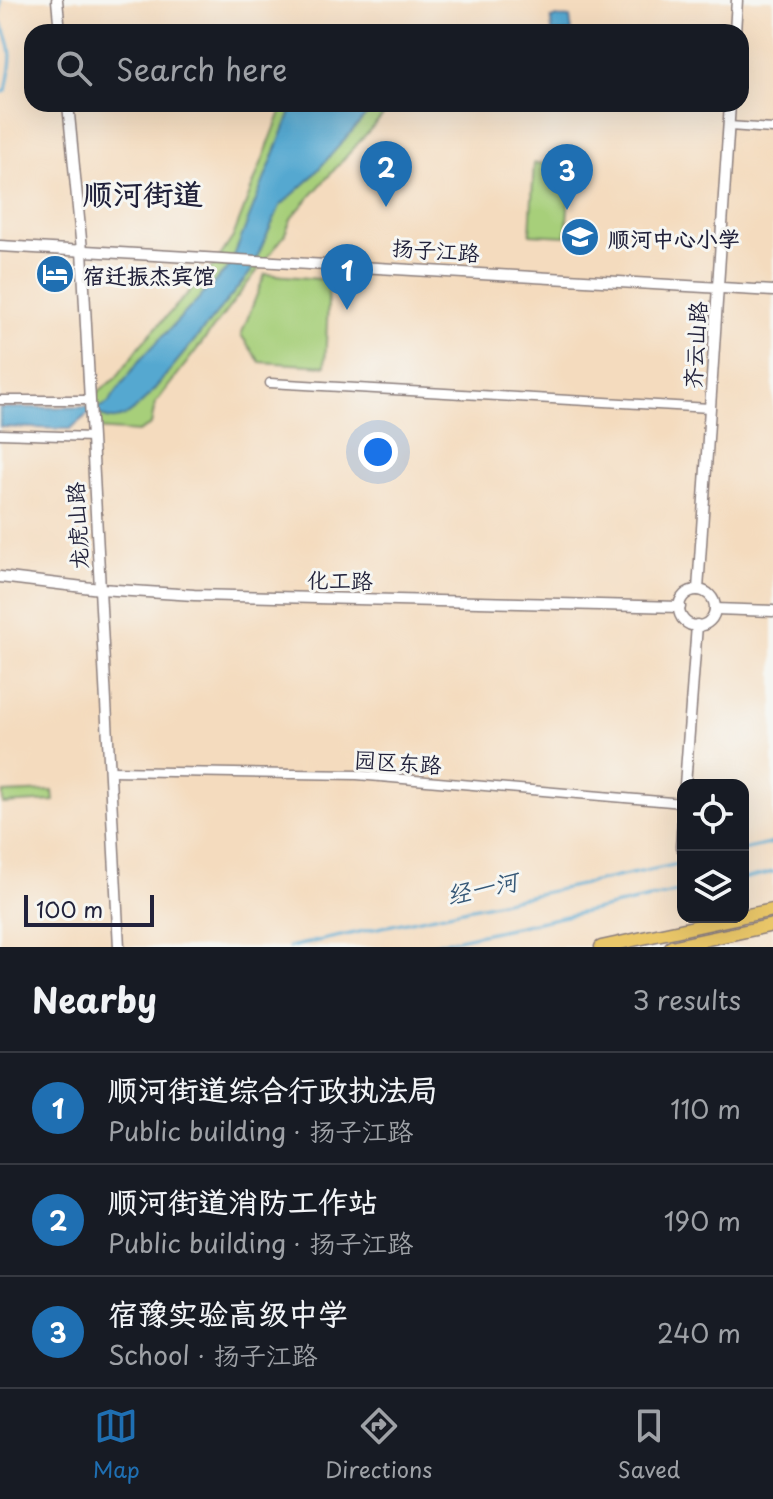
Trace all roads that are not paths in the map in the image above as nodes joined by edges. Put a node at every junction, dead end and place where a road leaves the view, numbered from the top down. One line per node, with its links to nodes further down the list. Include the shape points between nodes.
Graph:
1 (57, 0): 3 (street)
2 (737, 0): 4 (street)
3 (59, 24)
4 (736, 24)
5 (69, 112): 10 (street, 龙虎山路)
6 (730, 112): 7 (street, 齐云山路)
7 (729, 126): 8 (street); 11 (street, 齐云山路)
8 (773, 129)
9 (0, 246): 10 (street, 扬子江路)
10 (82, 250): 11 (street, 扬子江路); 15 (street, 龙虎山路)
11 (719, 288): 12 (street, 扬子江路); 16 (street, 齐云山路)
12 (773, 291)
13 (270, 383): 16 (street)
14 (0, 400): 15 (street)
15 (90, 400): 18 (street, 龙虎山路)
16 (710, 408): 21 (street, 齐云山路)
17 (0, 434): 18 (street)
18 (92, 437): 20 (street, 龙虎山路)
19 (0, 577): 20 (street, 化工路)
20 (100, 589): 22 (street, 化工路); 26 (street, 龙虎山路)
21 (698, 590): 22 (street, via 685,595); 23 (street, via 709,594)
22 (680, 607): 25 (street, via 683,618)
23 (715, 609): 24 (street); 25 (street, via 710,620)
24 (773, 611)
25 (697, 625): 27 (street)
26 (110, 771): 28 (street, 园区东路, via 357,775); 35 (street, 龙虎山路)
27 (685, 779)
28 (677, 802)
29 (773, 910): 30 (main road)
30 (749, 915)
31 (712, 923): 33 (main road)
32 (773, 925): 34 (main road)
33 (683, 929): 34 (street); 36 (main road)
34 (686, 945): 37 (main road)
35 (119, 947)
36 (601, 947)
37 (671, 947)

